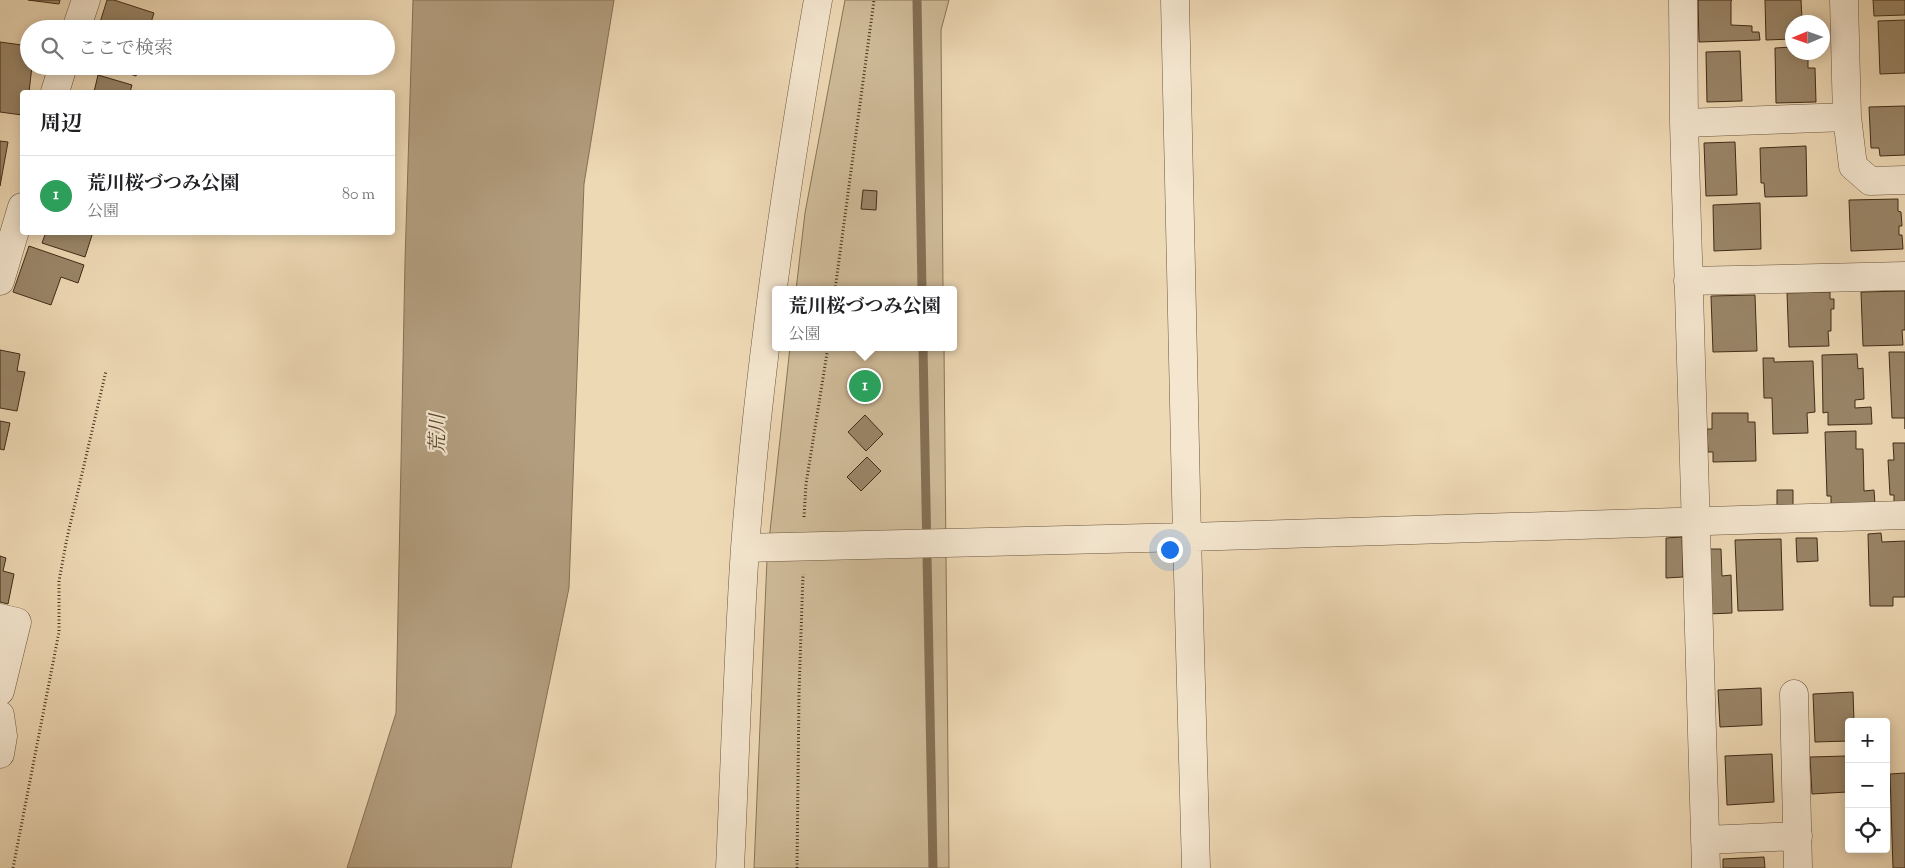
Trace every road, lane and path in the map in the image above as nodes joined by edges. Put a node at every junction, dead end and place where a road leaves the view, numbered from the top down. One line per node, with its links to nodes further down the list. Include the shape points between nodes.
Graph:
1 (86, 0): 7 (street)
2 (818, 0): 17 (street)
3 (874, 0): 18 (path)
4 (1175, 0): 25 (street)
5 (1682, 0): 11 (street)
6 (1844, 0): 10 (street)
7 (79, 20)
8 (61, 75): 9 (street)
9 (57, 90)
10 (1847, 117): 11 (street); 12 (street, via 1853,166 1870,181)
11 (1684, 123): 16 (street)
12 (1905, 180)
13 (20, 214): 15 (street)
14 (1905, 276): 16 (street)
15 (0, 281)
16 (1688, 281): 23 (street)
17 (773, 286)
18 (836, 286)
19 (772, 292): 26 (street)
20 (827, 351): 24 (path, via 806,484)
21 (106, 371): 35 (path, via 67,538 59,581 59,632)
22 (1905, 515): 23 (street)
23 (1695, 521): 25 (street); 34 (street)
24 (804, 524)
25 (1187, 537): 26 (street); 38 (street)
26 (745, 548): 36 (street)
27 (803, 574): 37 (path)
28 (0, 618): 29 (street, via 17,622)
29 (0, 691)
30 (1794, 694): 33 (street)
31 (0, 715): 32 (street, via 3,736)
32 (0, 754)
33 (1798, 836): 34 (street); 40 (street)
34 (1705, 840): 39 (street)
35 (13, 868)
36 (730, 868)
37 (797, 868)
38 (1196, 868)
39 (1706, 868)
40 (1798, 868)

